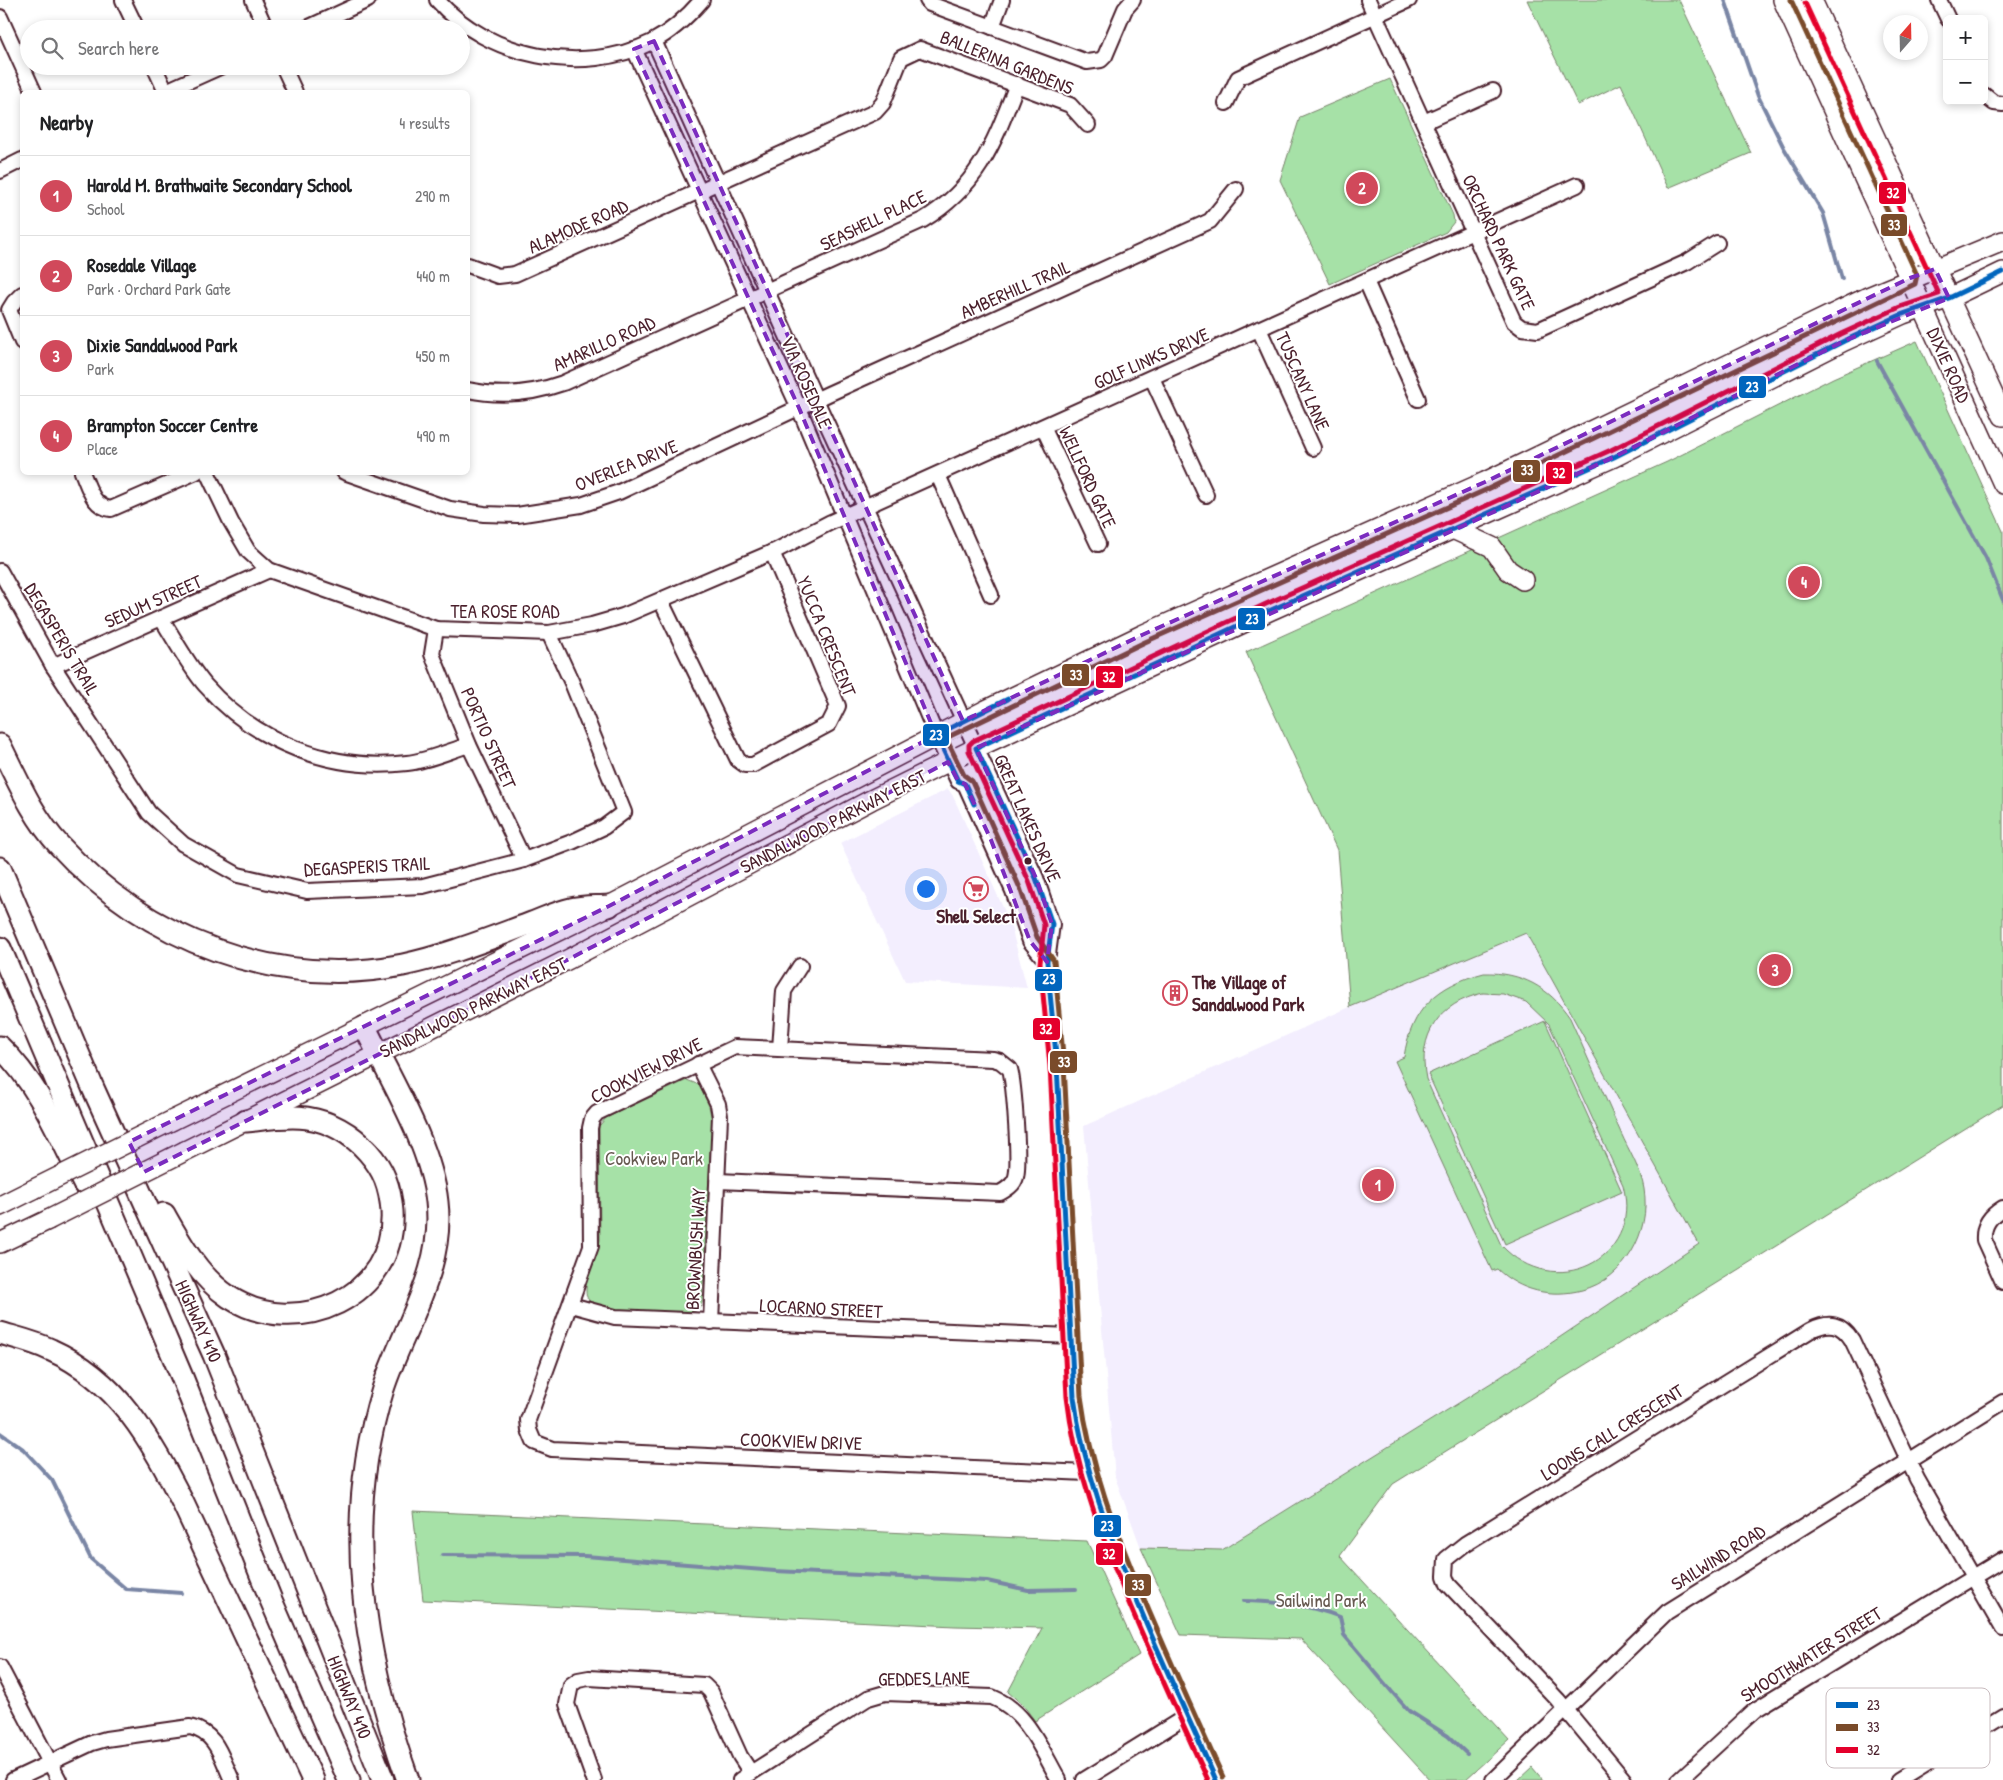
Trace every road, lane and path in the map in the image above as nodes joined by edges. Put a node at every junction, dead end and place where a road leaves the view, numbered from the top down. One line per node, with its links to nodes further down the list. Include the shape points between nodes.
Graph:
1 (124, 0): 17 (street)
2 (253, 0): 18 (street)
3 (368, 0): 19 (street)
4 (437, 0): 20 (street)
5 (702, 0): 24 (street)
6 (926, 0): 21 (street)
7 (1002, 0): 21 (street)
8 (1133, 0): 21 (street, via 1125,9 1105,56 1094,62 1079,60)
9 (1368, 0): 15 (street, ORCHARD PARK GATE)
10 (1409, 0): 15 (street)
11 (1783, 0): 54 (main road, DIXIE ROAD)
12 (1812, 0): 52 (main road, DIXIE ROAD)
13 (1939, 0): 14 (street)
14 (1946, 15)
15 (1375, 16): 38 (street, via 1238,78); 40 (street, ORCHARD PARK GATE)
16 (0, 17): 23 (street)
17 (133, 20)
18 (262, 20)
19 (325, 20)
20 (460, 20)
21 (992, 27)
22 (470, 29): 25 (street, via 492,41 536,56 574,59)
23 (3, 33): 26 (street)
24 (654, 41): 25 (street); 44 (street, VIA ROSEDALE)
25 (634, 49): 47 (street, VIA ROSEDALE)
26 (20, 65)
27 (25, 75): 32 (street)
28 (158, 75): 33 (street)
29 (202, 75): 34 (street)
30 (287, 75): 35 (street)
31 (1017, 84): 41 (street, BALLERINA GARDENS, via 1070,105); 44 (street, BALLERINA GARDENS, via 926,50 915,50 902,58 883,103 875,112); 56 (street, SEASHELL PLACE, via 987,157 964,188 945,206 923,220)
32 (33, 90)
33 (164, 90)
34 (169, 90)
35 (294, 90)
36 (1493, 91): 40 (street)
37 (1988, 98): 39 (street)
38 (1226, 103)
39 (2003, 104)
40 (1424, 122): 48 (street, ORCHARD PARK GATE)
41 (1088, 125)
42 (20, 161): 43 (street)
43 (0, 171)
44 (717, 184): 47 (street, ALAMODE ROAD); 56 (street, VIA ROSEDALE)
45 (1577, 185): 48 (street, GOLF LINKS DRIVE)
46 (1236, 189): 66 (street, AMBERHILL TRAIL, via 1210,221)
47 (701, 191): 51 (street, ALAMODE ROAD, via 515,274 498,276); 58 (street, VIA ROSEDALE)
48 (1472, 232): 50 (street, ORCHARD PARK GATE, via 1514,322 1530,330 1538,330 1687,262); 55 (street, GOLF LINKS DRIVE)
49 (2003, 240): 52 (main road, SANDALWOOD PARKWAY EAST)
50 (1718, 243)
51 (470, 266)
52 (1935, 269): 54 (main road, SANDALWOOD PARKWAY EAST); 59 (main road, DIXIE ROAD)
53 (2003, 272): 59 (main road, SANDALWOOD PARKWAY EAST)
54 (1910, 278): 60 (main road, DIXIE ROAD); 76 (main road, SANDALWOOD PARKWAY EAST)
55 (1366, 280): 61 (street, GOLF LINKS DRIVE); 65 (street)
56 (767, 290): 58 (street, SEASHELL PLACE); 66 (street, VIA ROSEDALE)
57 (20, 296): 62 (street, via 9,310)
58 (748, 298): 64 (street, AMARILLO ROAD, via 549,388 508,394); 67 (street, VIA ROSEDALE)
59 (1949, 298): 60 (main road, SANDALWOOD PARKWAY EAST); 68 (main road, DIXIE ROAD)
60 (1923, 308): 77 (main road, DIXIE ROAD); 80 (main road, SANDALWOOD PARKWAY EAST, via 1902,314 1806,358 1614,456)
61 (1259, 329): 63 (street, GOLF LINKS DRIVE); 70 (street, TUSCANY LANE)
62 (20, 337)
63 (1152, 378): 69 (street, GOLF LINKS DRIVE); 78 (street)
64 (470, 390)
65 (1418, 399)
66 (816, 400): 67 (street, AMBERHILL TRAIL); 79 (street, VIA ROSEDALE)
67 (799, 408): 74 (street, OVERLEA DRIVE, via 619,492 582,505 551,511 492,514 450,509); 81 (street, VIA ROSEDALE)
68 (2003, 416)
69 (1044, 427): 75 (street, GOLF LINKS DRIVE); 83 (street, WELLFORD GATE)
70 (1313, 448)
71 (83, 475): 72 (street, via 96,502 102,508 111,509)
72 (189, 475)
73 (208, 475): 85 (street, TEA ROSE ROAD, via 248,551)
74 (353, 475)
75 (938, 475): 79 (street, GOLF LINKS DRIVE); 88 (street)
76 (1485, 482): 80 (main road); 94 (main road, SANDALWOOD PARKWAY EAST, via 1142,635)
77 (2003, 484)
78 (1206, 495)
79 (866, 507): 81 (street, GOLF LINKS DRIVE); 94 (street, VIA ROSEDALE)
80 (1495, 509): 82 (main road, SANDALWOOD PARKWAY EAST)
81 (844, 516): 84 (street, TEA ROSE ROAD); 95 (street, VIA ROSEDALE)
82 (1453, 529): 87 (main road, via 1492,547 1508,570); 98 (main road, SANDALWOOD PARKWAY EAST)
83 (1098, 544)
84 (772, 552): 89 (street, TEA ROSE ROAD); 89 (street, YUCCA CRESCENT, via 838,706 829,724 753,765 745,765 738,760)
85 (269, 570): 90 (street, SEDUM STREET); 91 (street, TEA ROSE ROAD)
86 (0, 571): 93 (street, DEGASPERIS TRAIL)
87 (1522, 580)
88 (991, 595)
89 (661, 601): 92 (street, TEA ROSE ROAD, via 600,623)
90 (161, 618): 93 (street, SEDUM STREET); 97 (street, via 204,684 232,713 270,738 318,757 365,765 408,763)
91 (436, 629): 92 (street, TEA ROSE ROAD); 97 (street, PORTIO STREET, via 432,654)
92 (549, 633): 100 (street, DEGASPERIS TRAIL, via 624,812 604,827)
93 (52, 666): 100 (street, DEGASPERIS TRAIL, via 150,813 183,844 238,875 306,891 423,886)
94 (963, 722): 95 (main road, SANDALWOOD PARKWAY EAST); 98 (street, GREAT LAKES DRIVE)
95 (936, 735): 99 (street, VIA ROSEDALE); 102 (main road, SANDALWOOD PARKWAY EAST)
96 (0, 745): 102 (highway, via 29,803 58,844 94,880 157,924 232,957 293,968 344,971 403,965 572,909)
97 (469, 745): 100 (street, PORTIO STREET)
98 (976, 748): 99 (main road, SANDALWOOD PARKWAY EAST); 104 (street, GREAT LAKES DRIVE, via 1036,878 1052,924)
99 (948, 762): 104 (street, via 958,781 965,784 1013,891 1030,941); 109 (main road, SANDALWOOD PARKWAY EAST, via 569,959)
100 (524, 860)
101 (0, 868): 111 (highway, HIGHWAY 410)
102 (609, 906): 106 (main road, SANDALWOOD PARKWAY EAST)
103 (0, 948): 116 (highway, HIGHWAY 410)
104 (1047, 962): 122 (street, GREAT LAKES DRIVE, via 1057,1064)
105 (800, 966): 108 (street, via 784,991)
106 (365, 1027): 109 (highway); 114 (main road, SANDALWOOD PARKWAY EAST, bridge)
107 (0, 1047): 116 (highway, via 14,1060 36,1091 97,1210)
108 (780, 1049): 110 (street, COOKVIEW DRIVE, via 735,1047); 113 (street, COOKVIEW DRIVE, via 1000,1060 1012,1075 1016,1178 1007,1190 993,1194)
109 (378, 1053): 112 (main road, SANDALWOOD PARKWAY EAST); 143 (highway, via 423,1149 438,1202 436,1243 428,1280 384,1387 368,1442 361,1498 360,1559 374,1665)
110 (698, 1064): 113 (street, BROWNBUSH WAY, via 718,1104); 119 (street, COOKVIEW DRIVE, via 597,1113 592,1119 591,1246)
111 (93, 1088): 112 (highway, via 114,1110 182,1246 218,1288 255,1310 281,1315 313,1312 345,1299 370,1278 387,1247 392,1219 391,1198 381,1168 362,1144 345,1130 329,1123 293,1117); 142 (highway, HIGHWAY 410, via 214,1354)
112 (246, 1121): 117 (main road, SANDALWOOD PARKWAY EAST, bridge)
113 (718, 1181): 120 (street, BROWNBUSH WAY)
114 (0, 1206)
115 (2003, 1208): 118 (street, via 1994,1214 1984,1233 1984,1240)
116 (118, 1229): 141 (highway, HIGHWAY 410, via 182,1377 271,1600)
117 (0, 1243)
118 (2003, 1282)
119 (571, 1305): 120 (street, LOCARNO STREET, via 615,1317); 125 (street, COOKVIEW DRIVE, via 528,1420 534,1442 547,1448)
120 (711, 1322): 122 (street, LOCARNO STREET)
121 (0, 1333): 140 (highway, via 50,1349 74,1362 106,1385 140,1426 183,1503)
122 (1071, 1336): 125 (street, GREAT LAKES DRIVE, via 1076,1418)
123 (2003, 1402): 124 (street, SAILWIND ROAD)
124 (1908, 1461): 127 (street, LOONS CALL CRESCENT); 130 (street, SAILWIND ROAD, via 1667,1612); 130 (street, LOONS CALL CRESCENT, via 1852,1340 1844,1329 1834,1324 1823,1324 1453,1552 1446,1559 1444,1568 1448,1584)
125 (1087, 1473): 132 (street, GREAT LAKES DRIVE, via 1141,1613)
126 (2003, 1559): 127 (street, SMOOTHWATER STREET)
127 (1974, 1576): 128 (street, LOONS CALL CRESCENT); 150 (street, SMOOTHWATER STREET, via 1755,1710)
128 (2003, 1628)
129 (0, 1667): 134 (street)
130 (1566, 1708): 148 (street, SAILWIND ROAD); 149 (street)
131 (2003, 1715): 133 (street)
132 (1188, 1716): 146 (street); 147 (street, GREAT LAKES DRIVE)
133 (1990, 1723)
134 (50, 1762): 137 (street); 138 (street); 139 (street, via 106,1739 190,1727 201,1729 213,1739)
135 (1917, 1768): 151 (street)
136 (746, 1777): 144 (street, via 711,1692 704,1685 589,1678 571,1685 567,1704); 145 (street, GEDDES LANE, via 868,1698 885,1693 992,1697 1007,1703 1025,1721)
137 (13, 1780)
138 (59, 1780)
139 (232, 1780)
140 (313, 1780)
141 (350, 1780)
142 (383, 1780)
143 (408, 1780)
144 (594, 1780)
145 (1060, 1780)
146 (1084, 1780)
147 (1216, 1780)
148 (1493, 1780)
149 (1624, 1780)
150 (1679, 1780)
151 (1898, 1780)

